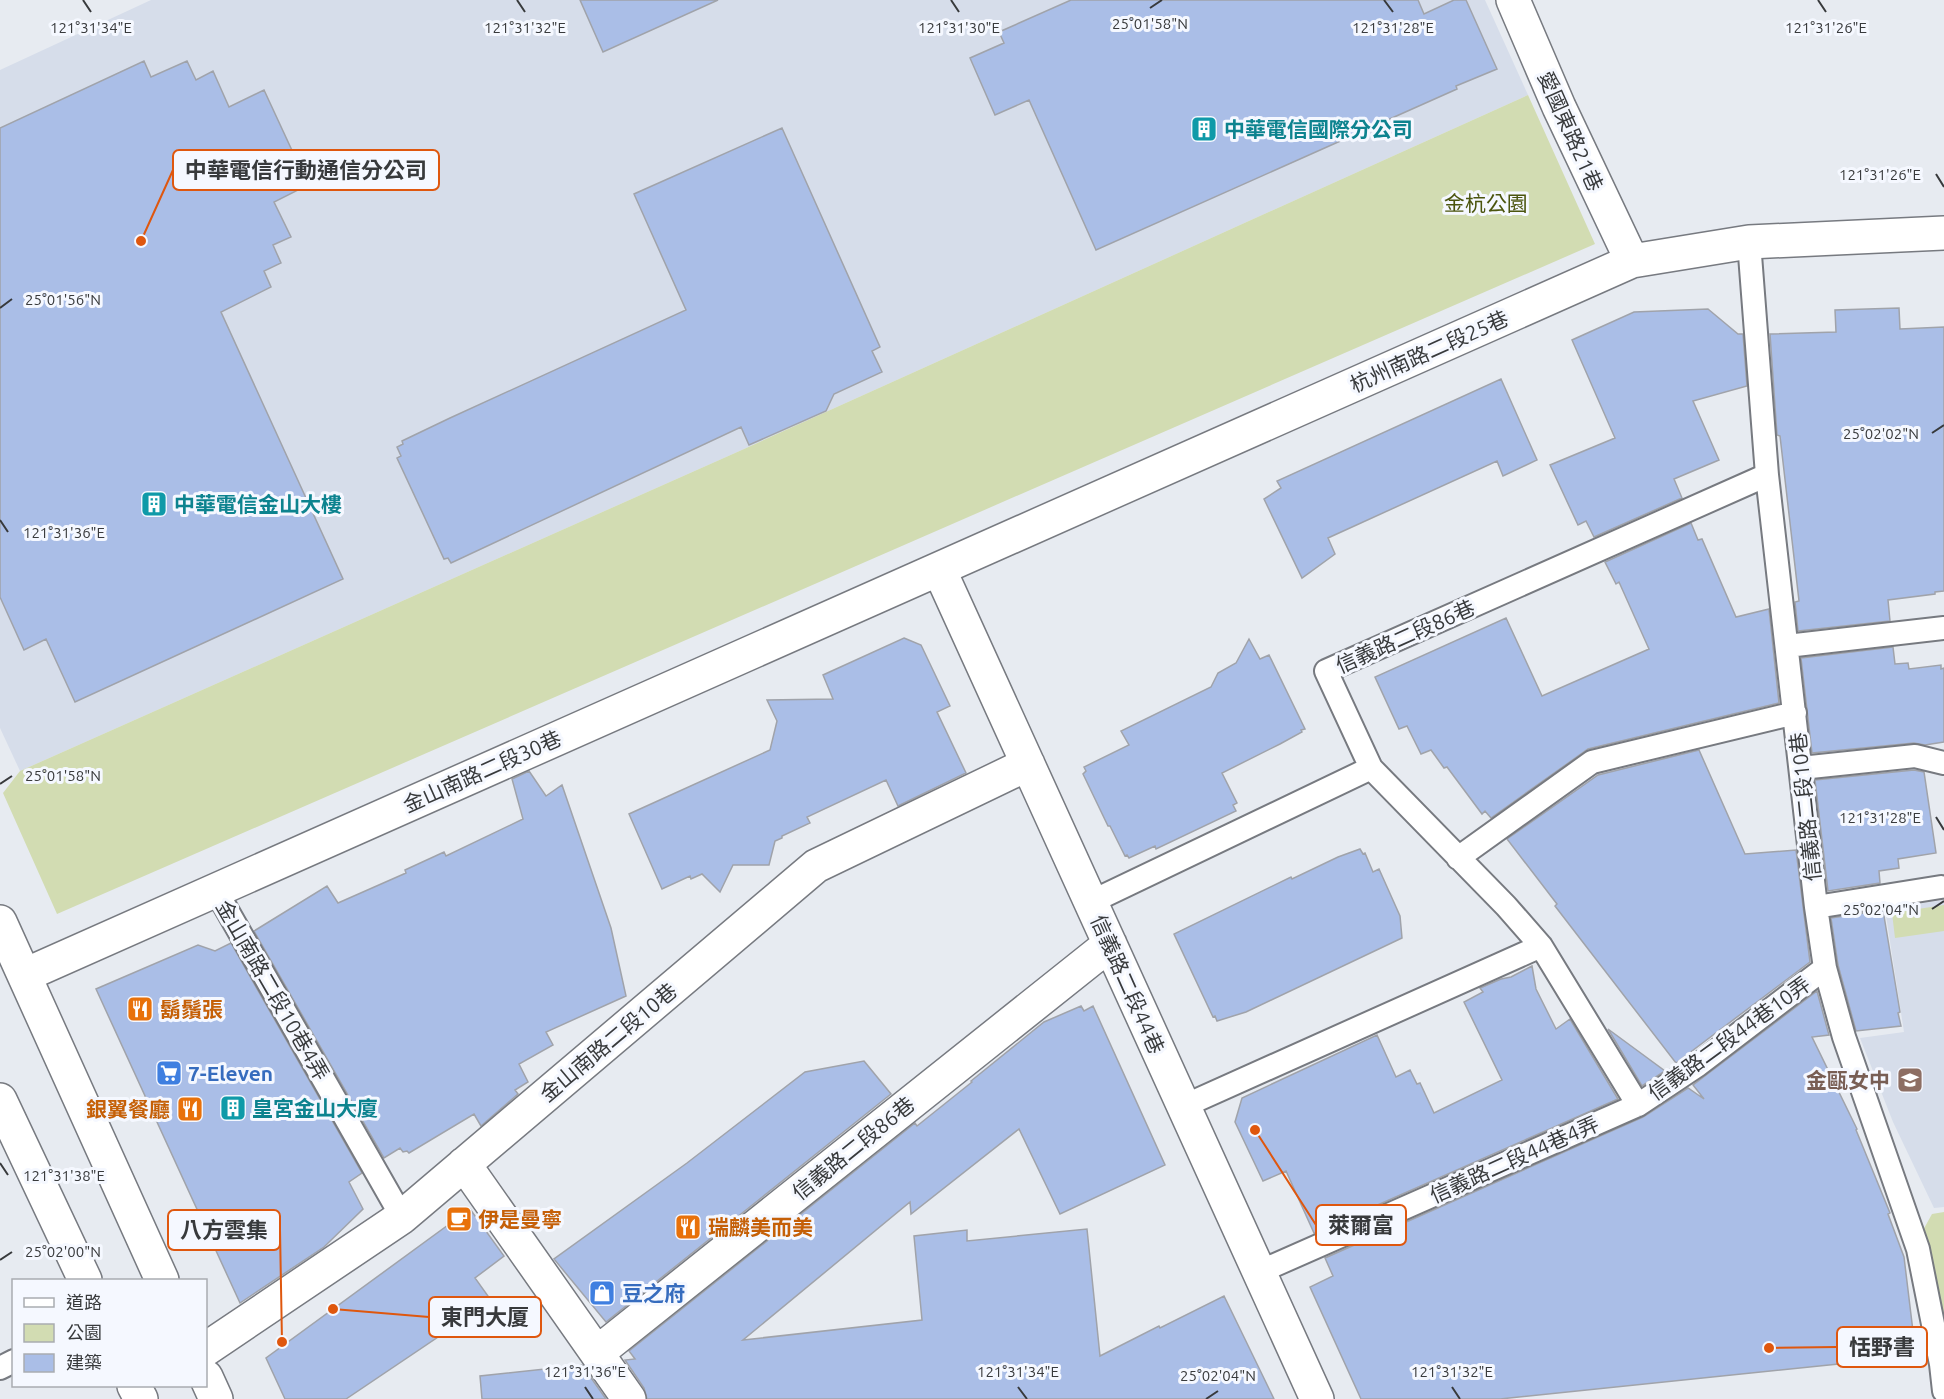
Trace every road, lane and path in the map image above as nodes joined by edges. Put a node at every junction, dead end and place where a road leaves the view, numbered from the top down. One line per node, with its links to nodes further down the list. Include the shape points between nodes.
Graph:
1 (1513, 0): 4 (street, 愛國東路21巷, via 1558,107)
2 (1944, 233): 3 (street, 杭州南路二段25巷)
3 (1749, 242): 4 (street, 杭州南路二段25巷); 5 (lane, 信義路二段10巷)
4 (1632, 261): 6 (street, 杭州南路二段25巷)
5 (1767, 475): 8 (lane, 信義路二段10巷); 12 (lane, 信義路二段86巷, via 1326,671)
6 (939, 569): 11 (street, 信義路二段44巷); 16 (street, 金山南路二段30巷)
7 (1944, 628): 8 (lane)
8 (1787, 646): 9 (lane, 信義路二段10巷)
9 (1795, 713): 13 (lane, 信義路二段10巷); 14 (lane, via 1592,762)
10 (1944, 762): 13 (lane, via 1915,756)
11 (1028, 764): 17 (street, 信義路二段44巷); 27 (street, 金山南路二段10巷, via 816,866)
12 (1371, 768): 14 (lane, 信義路二段44巷10弄); 17 (lane)
13 (1801, 768): 18 (lane, 信義路二段10巷)
14 (1458, 858): 21 (lane, 信義路二段44巷10弄)
15 (1941, 887): 18 (lane)
16 (215, 889): 23 (street, 金山南路二段30巷); 28 (lane, 金山南路二段10巷4弄)
17 (1091, 902): 20 (street, 信義路二段44巷)
18 (1816, 908): 22 (lane, 信義路二段10巷)
19 (0, 922): 23 (street)
20 (1110, 944): 26 (street, 信義路二段44巷); 33 (street, 信義路二段86巷)
21 (1540, 946): 25 (lane, 信義路二段44巷10弄); 26 (lane)
22 (1825, 968): 25 (lane, 信義路二段44巷10弄, via 1698,1065); 35 (lane, 信義路二段10巷, via 1844,1037 1918,1249)
23 (25, 975): 31 (street)
24 (0, 1100): 30 (street)
25 (1638, 1105): 29 (lane, 信義路二段44巷4弄)
26 (1184, 1106): 29 (street, 信義路二段44巷)
27 (464, 1164): 28 (street, 金山南路二段10巷); 33 (street)
28 (402, 1217): 32 (street, 金山南路二段10巷)
29 (1259, 1272): 38 (street, 信義路二段44巷)
30 (84, 1279)
31 (161, 1279)
32 (207, 1348)
33 (597, 1353): 37 (street)
34 (207, 1379): 36 (street)
35 (1944, 1391)
36 (216, 1399)
37 (629, 1399)
38 (1317, 1399)

